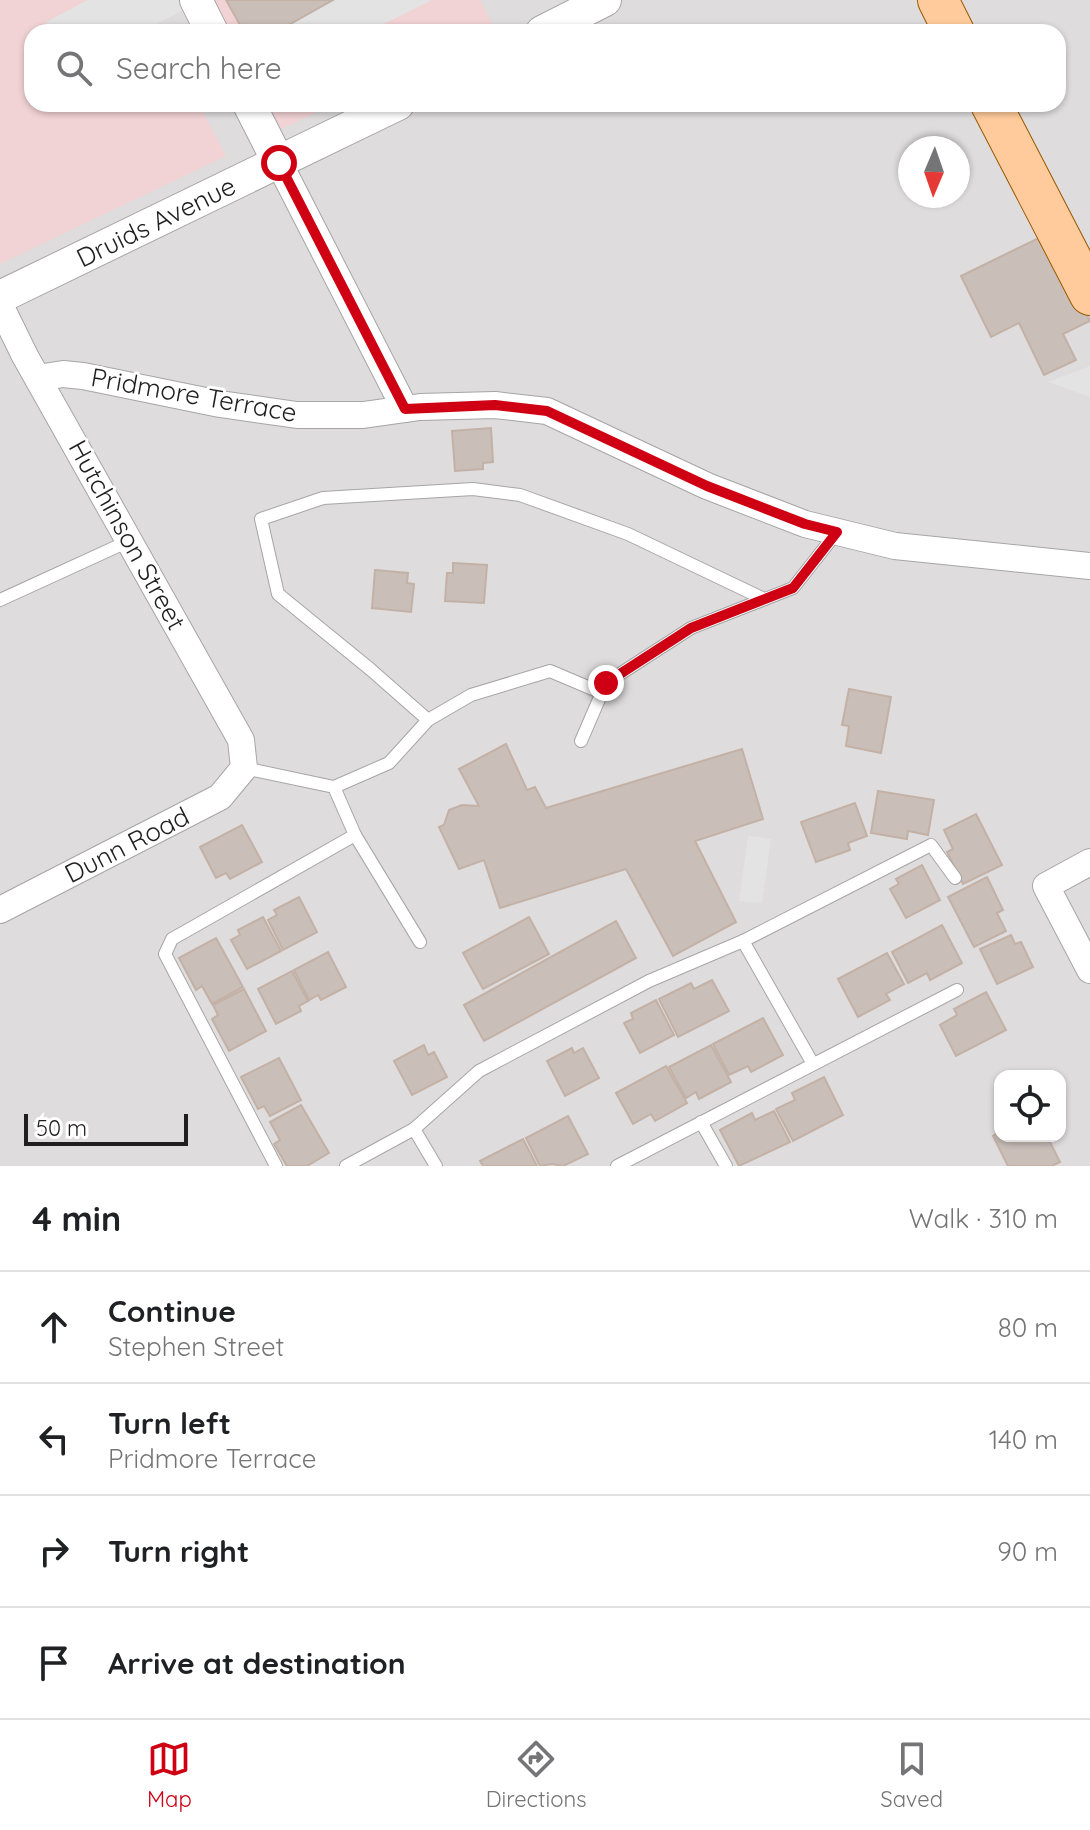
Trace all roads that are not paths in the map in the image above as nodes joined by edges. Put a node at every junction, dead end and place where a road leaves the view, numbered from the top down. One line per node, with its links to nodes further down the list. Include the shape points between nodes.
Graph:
1 (196, 0): 6 (street)
2 (605, 0): 5 (street)
3 (938, 0): 7 (main road)
4 (967, 0): 8 (main road)
5 (555, 17)
6 (208, 24)
7 (950, 24)
8 (979, 24)
9 (253, 112): 13 (street)
10 (382, 112): 13 (street, Druids Avenue)
11 (995, 112): 15 (main road)
12 (1023, 112): 14 (main road)
13 (279, 163): 16 (street, Druids Avenue); 19 (street)
14 (1090, 247)
15 (1090, 295)
16 (0, 297)
17 (0, 305): 18 (street, Hutchinson Street)
18 (38, 378): 19 (street, Pridmore Terrace, via 83,376 297,415); 21 (street, Hutchinson Street)
19 (405, 409): 20 (street, Pridmore Terrace, via 495,405 547,411 707,486)
20 (837, 532): 22 (street, Pridmore Terrace, via 895,546); 23 (lane, via 793,588)
21 (131, 540): 24 (lane); 28 (street, Hutchinson Street, via 241,740)
22 (1090, 566)
23 (764, 599): 25 (lane, via 691,628 606,683); 26 (lane, via 628,534 520,495 473,489 323,498 261,519 278,594)
24 (0, 600)
25 (602, 693): 26 (lane, via 550,671 471,695); 27 (lane)
26 (428, 720): 29 (lane, via 389,763)
27 (581, 741)
28 (244, 768): 29 (lane); 33 (street, Dunn Road, via 220,797)
29 (334, 787): 30 (lane)
30 (355, 835): 35 (lane); 41 (lane, via 172,939 165,954)
31 (1090, 862): 36 (street, via 1046,886)
32 (955, 878): 34 (lane, via 931,845)
33 (0, 910)
34 (743, 941): 38 (lane); 40 (lane, via 649,981 479,1071)
35 (420, 942)
36 (1090, 970)
37 (957, 990): 38 (lane)
38 (813, 1064): 39 (lane)
39 (701, 1122): 44 (lane); 45 (lane)
40 (414, 1129): 42 (lane); 43 (lane)
41 (276, 1166)
42 (346, 1166)
43 (436, 1166)
44 (617, 1166)
45 (726, 1166)

